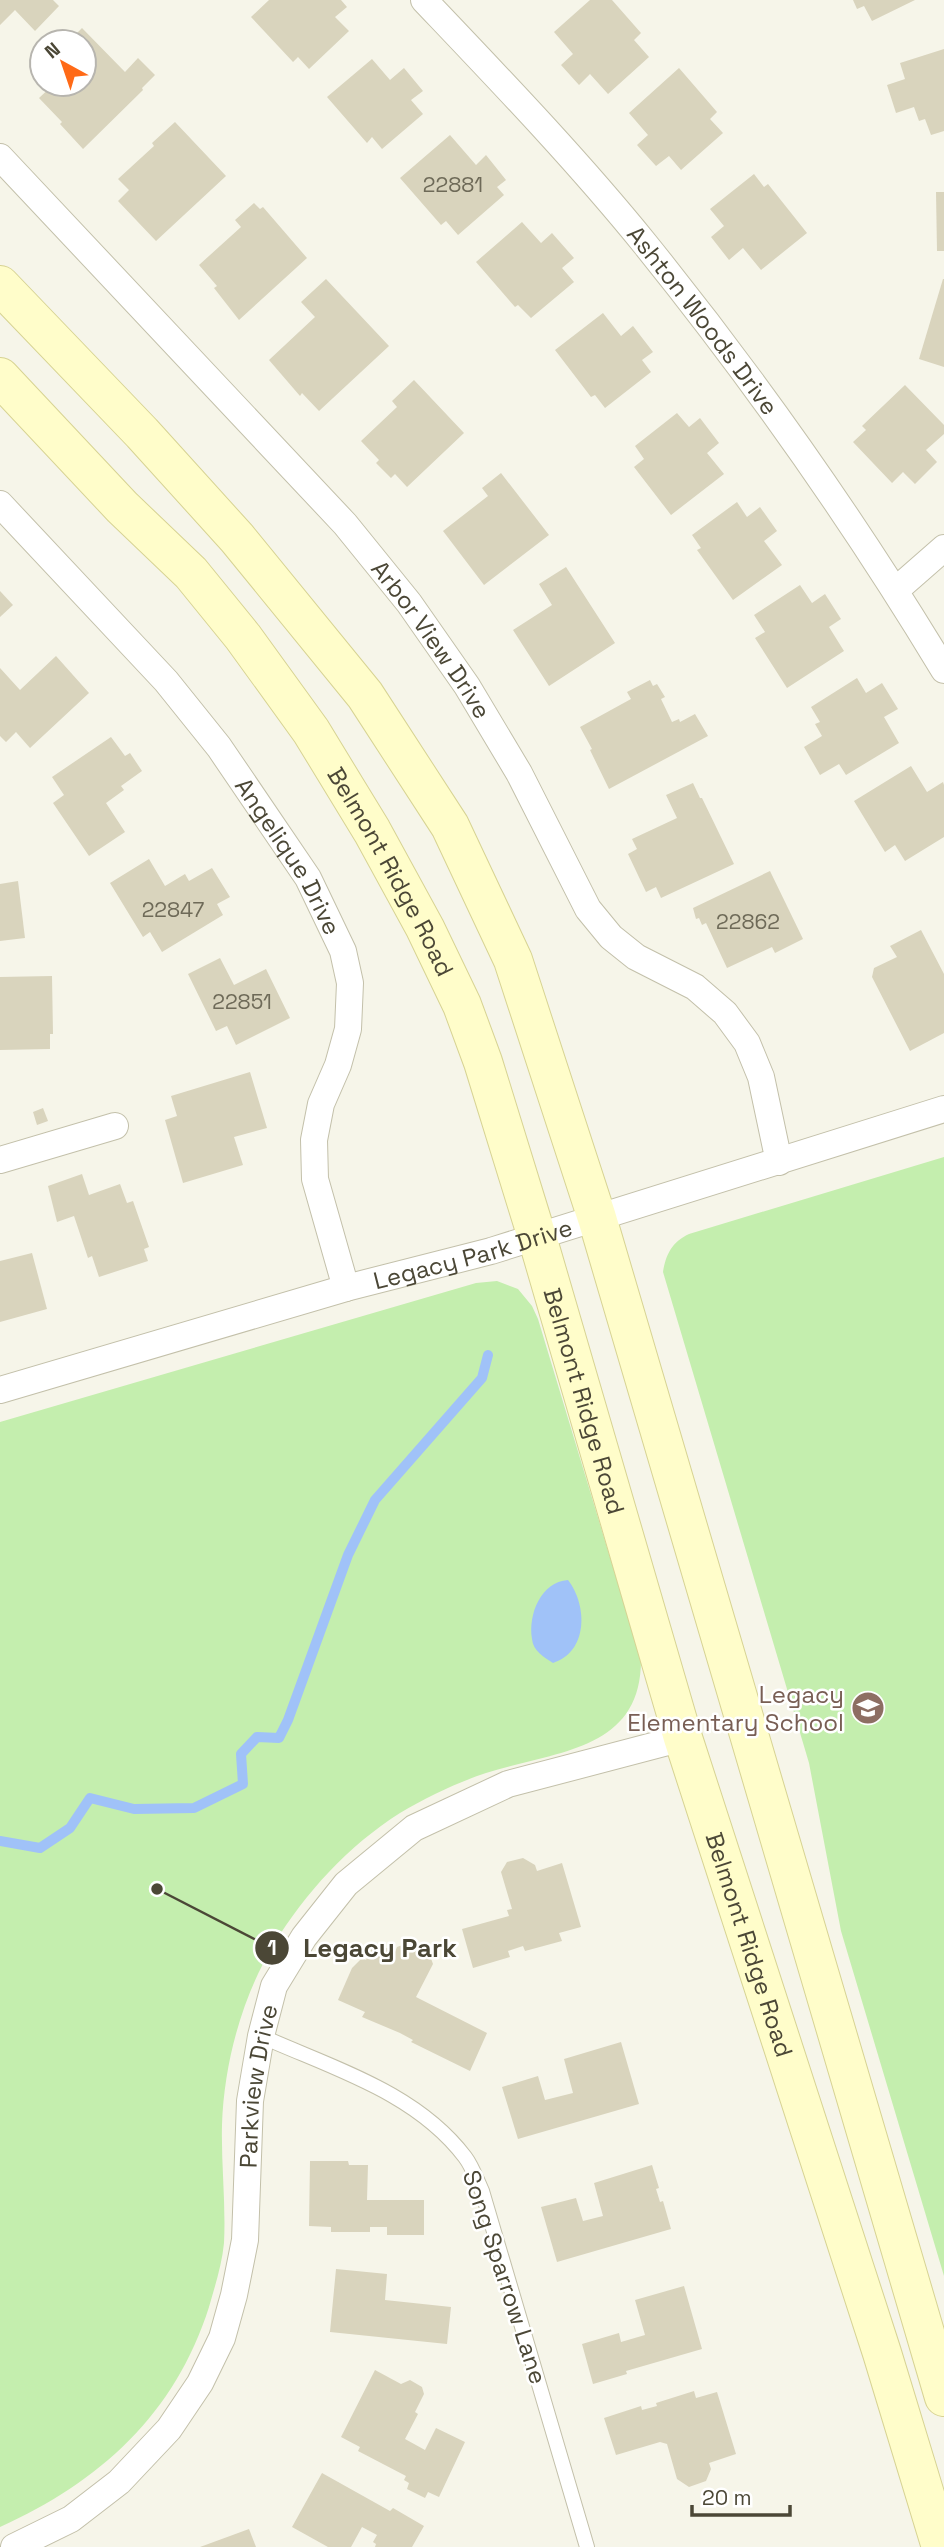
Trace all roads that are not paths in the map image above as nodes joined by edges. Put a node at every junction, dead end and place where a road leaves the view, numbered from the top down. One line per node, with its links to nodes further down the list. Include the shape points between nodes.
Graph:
1 (424, 0): 7 (street, Ashton Woods Drive, via 532,114 644,243 752,381)
2 (0, 157): 12 (street, Arbor View Drive, via 345,524 409,603 467,686 519,773 589,909 611,937 636,957 695,988 725,1013 747,1044 761,1077)
3 (0, 285): 13 (main road, via 237,538 365,695 450,826 513,960)
4 (0, 377): 14 (main road, Belmont Ridge Road, via 122,507 191,572 311,732 372,831 449,976 473,1033)
5 (0, 504): 15 (street, Angelique Drive, via 166,681 219,747 308,878 343,951 350,983 348,1029 321,1104 314,1140 315,1180)
6 (944, 548): 7 (street)
7 (896, 590): 8 (street, Ashton Woods Drive)
8 (944, 670)
9 (944, 1109): 12 (street, Legacy Park Drive)
10 (115, 1126): 11 (street)
11 (0, 1160)
12 (779, 1162): 13 (street, Legacy Park Drive)
13 (597, 1218): 14 (street, Legacy Park Drive); 19 (main road)
14 (537, 1237): 15 (street, Legacy Park Drive); 17 (main road, Belmont Ridge Road)
15 (346, 1289): 16 (street, Legacy Park Drive)
16 (0, 1390)
17 (683, 1738): 18 (street, Parkview Drive, via 508,1784 414,1828 346,1884 304,1937 274,1986); 22 (main road, Belmont Ridge Road)
18 (261, 2036): 20 (street, Parkview Drive, via 250,2101 245,2240 222,2338 200,2384 169,2429 119,2482 71,2519); 21 (lane, Song Sparrow Lane, via 376,2086 431,2121 466,2158 482,2191)
19 (944, 2397)
20 (14, 2547)
21 (587, 2547)
22 (941, 2547)

